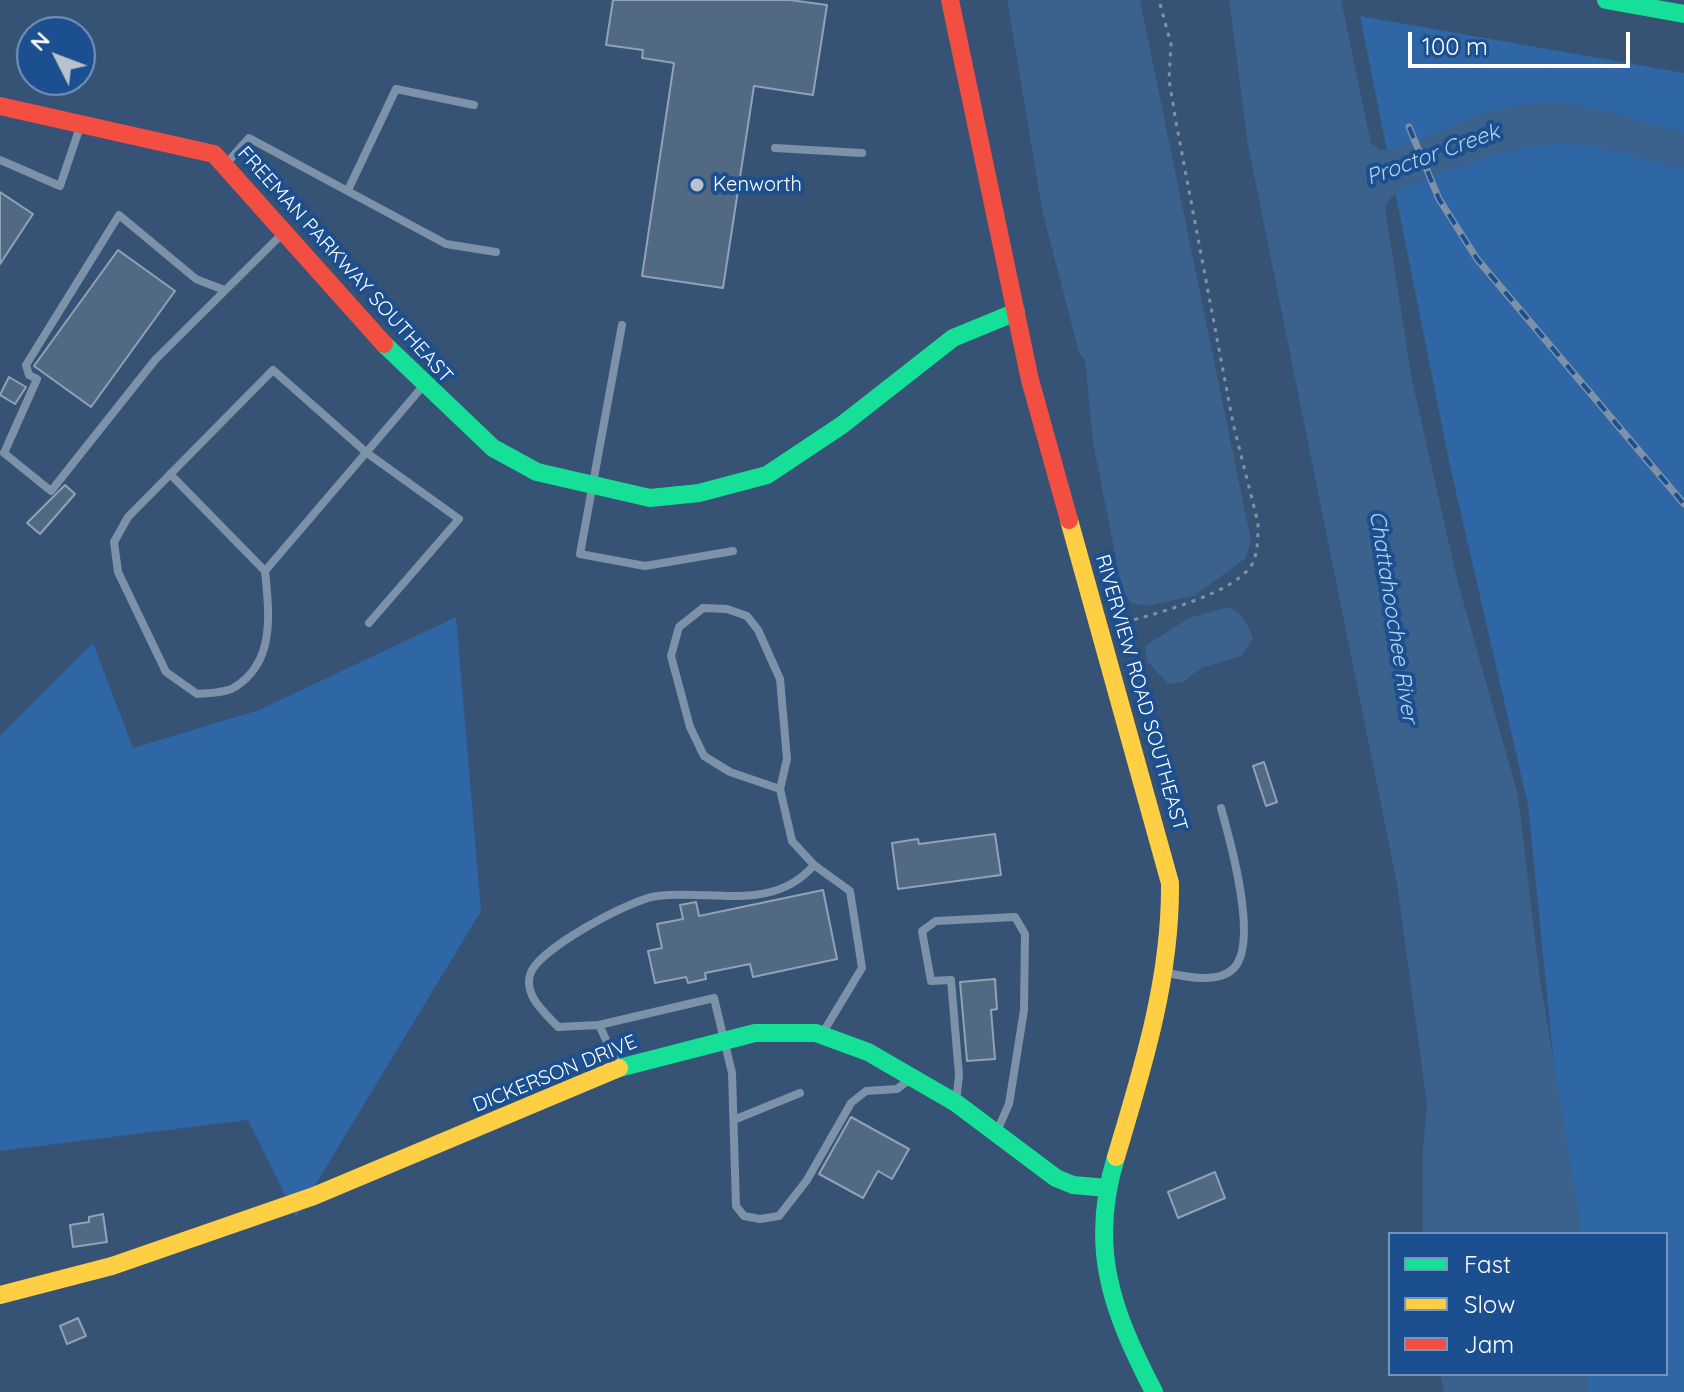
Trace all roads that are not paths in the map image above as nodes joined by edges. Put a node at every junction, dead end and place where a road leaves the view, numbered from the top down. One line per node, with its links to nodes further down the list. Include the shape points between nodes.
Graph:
1 (950, 0): 15 (main road, RIVERVIEW ROAD SOUTHEAST)
2 (1606, 0): 3 (main road)
3 (1684, 14)
4 (474, 105): 11 (lane, via 396,89)
5 (0, 106): 6 (main road, FREEMAN PARKWAY SOUTHEAST)
6 (82, 123): 9 (lane, via 60,186); 10 (main road, FREEMAN PARKWAY SOUTHEAST, via 186,145 214,154)
7 (775, 148): 8 (lane)
8 (862, 153)
9 (0, 160)
10 (225, 165): 11 (lane, via 249,138); 12 (main road, FREEMAN PARKWAY SOUTHEAST)
11 (348, 190): 13 (lane, via 446,244)
12 (285, 231): 14 (lane); 17 (main road, FREEMAN PARKWAY SOUTHEAST)
13 (496, 252)
14 (224, 290): 14 (lane, via 155,360 51,491 4,453 37,379 26,365 119,215 196,279)
15 (1016, 312): 20 (main road, FREEMAN PARKWAY SOUTHEAST, via 953,338 842,425 767,475 699,493 650,498); 27 (main road, RIVERVIEW ROAD SOUTHEAST, via 1048,448 1170,883)
16 (622, 325): 20 (lane)
17 (423, 386): 18 (lane); 20 (main road, FREEMAN PARKWAY SOUTHEAST, via 493,448 537,472)
18 (367, 453): 19 (lane, via 273,370); 22 (lane); 23 (lane, via 459,519)
19 (170, 474): 22 (lane); 22 (lane, via 128,517 114,542 118,572 166,672 197,694 233,689 261,661 270,623)
20 (592, 483): 21 (lane, via 580,554 645,566)
21 (733, 551)
22 (265, 571)
23 (369, 623)
24 (780, 789): 24 (lane, via 787,759 780,679 747,616 703,608 679,627 671,656 690,727 704,756 730,772); 26 (lane, via 792,841)
25 (1221, 808): 27 (lane, via 1237,864 1243,924 1240,957 1233,970 1217,976)
26 (814, 865): 28 (lane, via 799,883 763,893 739,898 657,896 621,907 537,959 530,986 537,1004 558,1027); 29 (lane, via 850,891 862,954 862,968)
27 (1167, 972): 37 (main road, RIVERVIEW ROAD SOUTHEAST)
28 (599, 1025): 30 (lane, via 714,998); 31 (lane)
29 (821, 1034): 30 (main road, DICKERSON DRIVE, via 793,1031); 32 (main road, DICKERSON DRIVE)
30 (724, 1040): 31 (main road, DICKERSON DRIVE); 35 (lane)
31 (619, 1068): 38 (main road, DICKERSON DRIVE, via 314,1196 112,1266)
32 (912, 1077): 34 (main road, DICKERSON DRIVE); 35 (lane, via 897,1089 866,1091 851,1103 807,1180 779,1216 744,1216 736,1206)
33 (800, 1093): 35 (lane)
34 (956, 1103): 36 (main road, DICKERSON DRIVE); 36 (lane, via 959,1075 951,980 931,981 922,931 936,921 1015,917 1025,934 1024,1010 1009,1104)
35 (736, 1119)
36 (996, 1132): 37 (main road, DICKERSON DRIVE, via 1056,1178)
37 (1107, 1188): 39 (main road, RIVERVIEW ROAD SOUTHEAST, via 1102,1220 1108,1282 1124,1331)
38 (0, 1295)
39 (1154, 1392)

